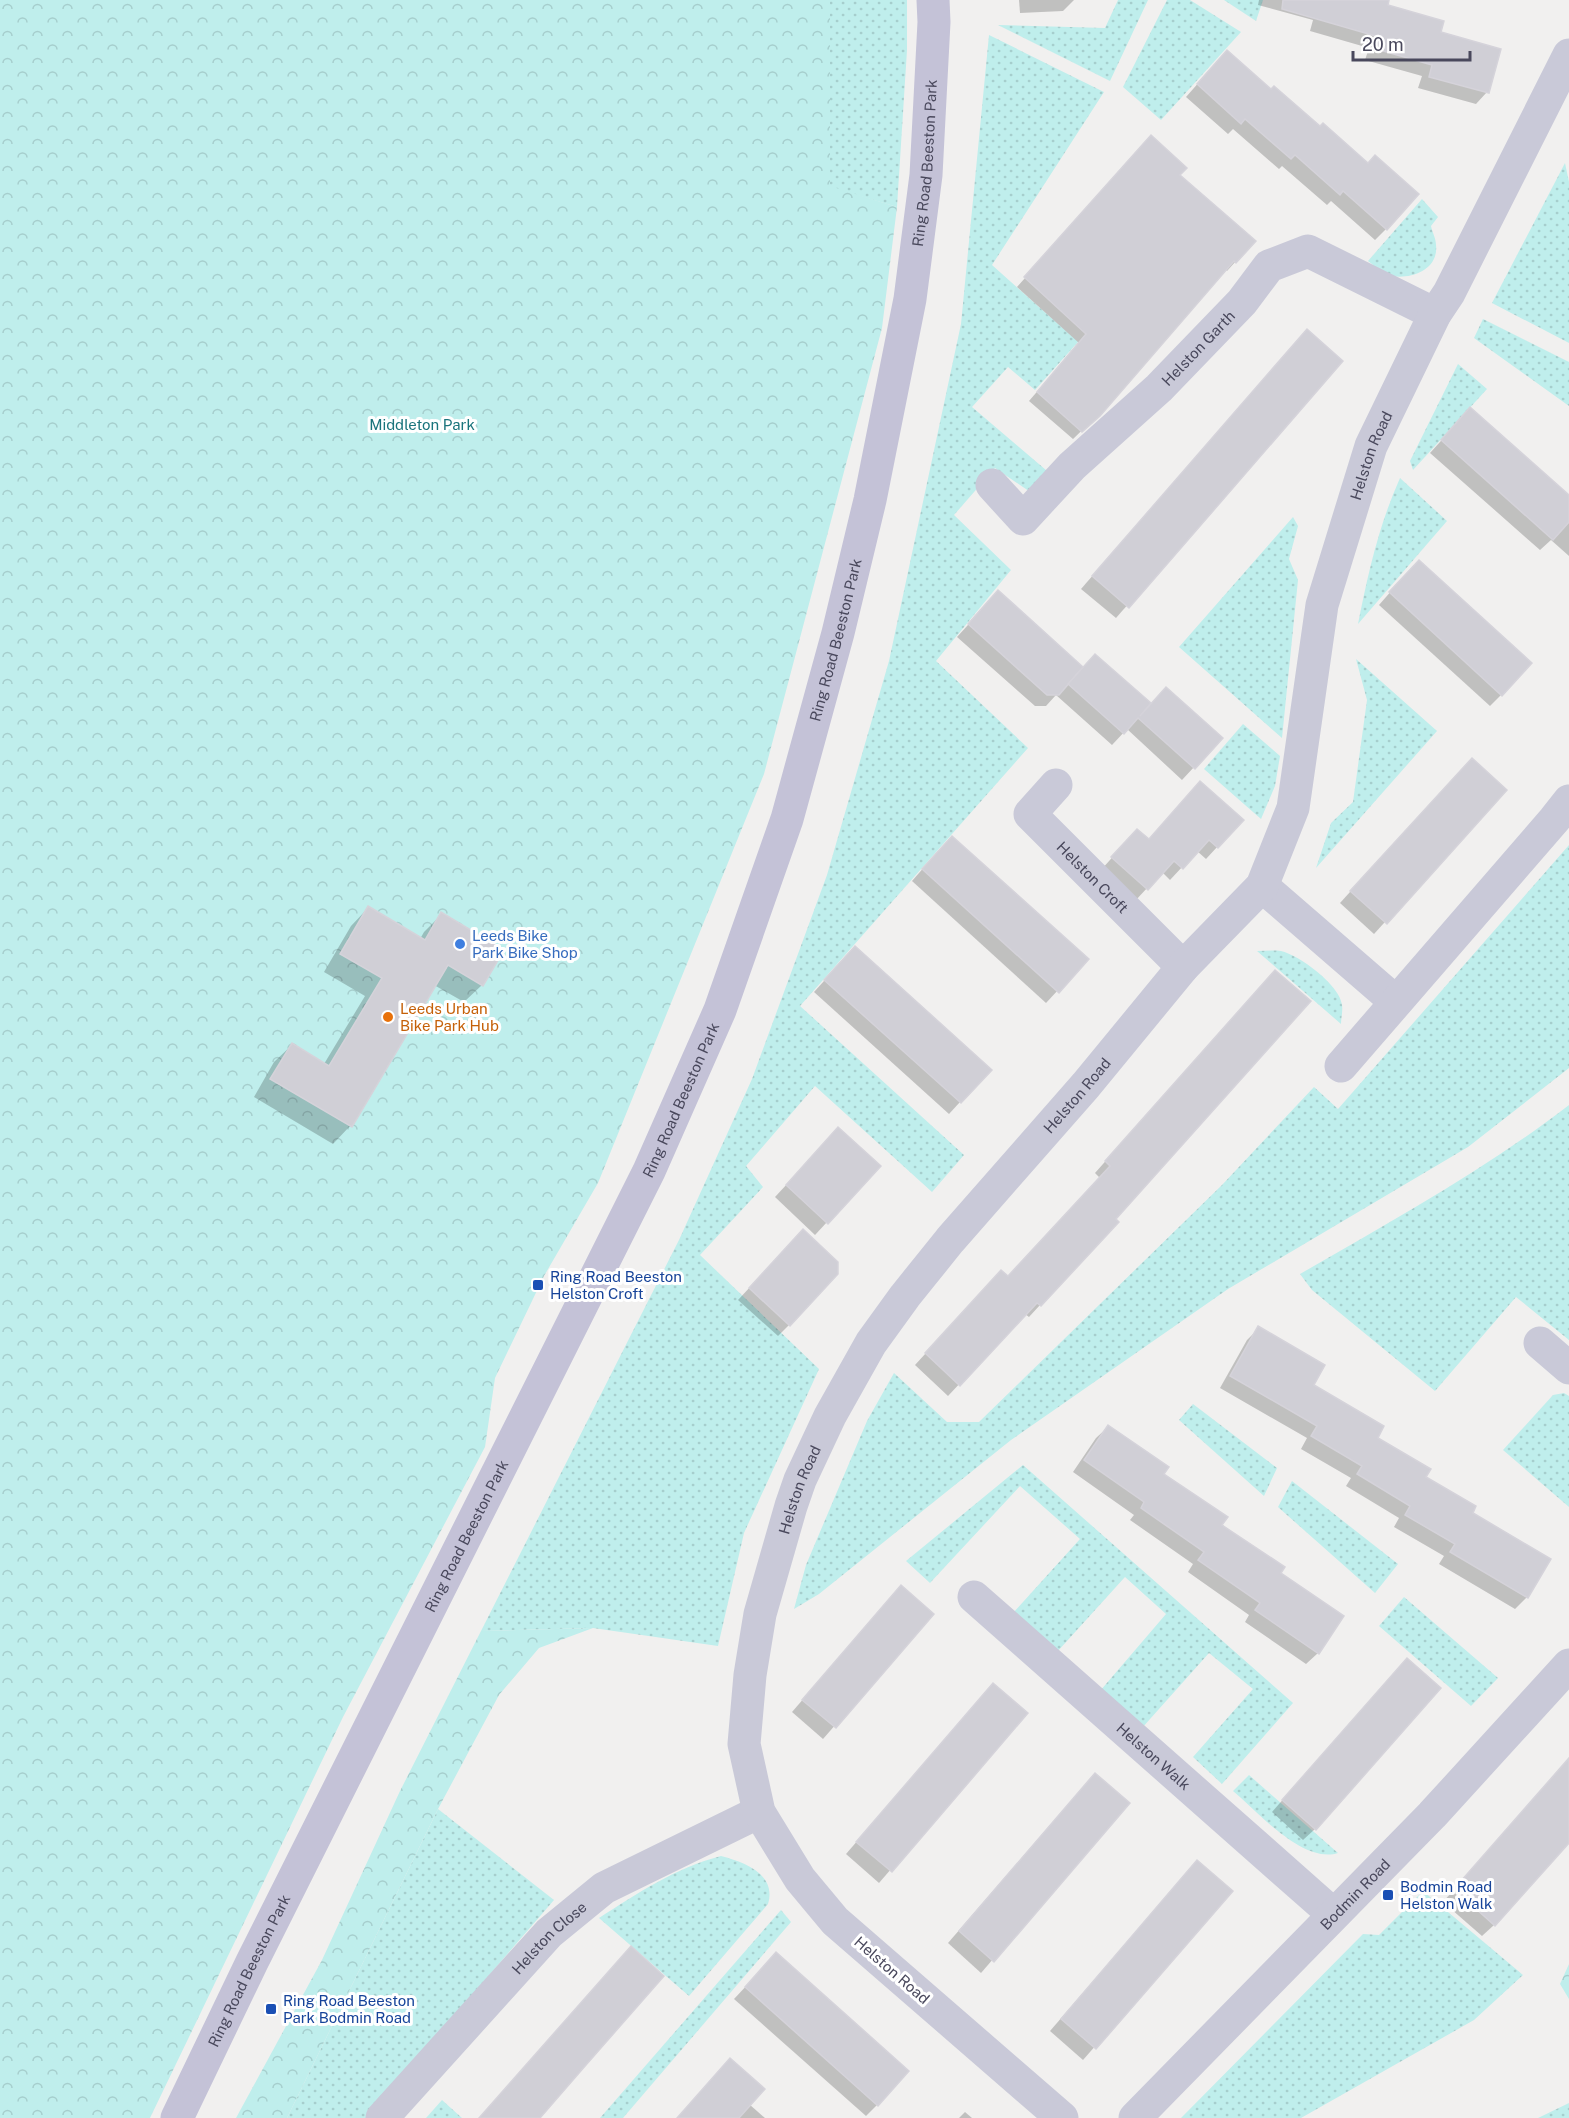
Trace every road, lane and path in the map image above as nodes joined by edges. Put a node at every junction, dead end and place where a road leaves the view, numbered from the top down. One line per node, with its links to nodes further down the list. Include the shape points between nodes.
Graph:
1 (933, 0): 17 (street, Ring Road Beeston Park, via 926,175 910,299 870,500 787,819 724,998 650,1171)
2 (1569, 55): 3 (street, Helston Road)
3 (1435, 314): 4 (street, Helston Garth, via 1308,251 1269,266 1242,302 1159,388 1072,466 1023,519); 7 (street, Helston Road, via 1371,446 1322,605 1293,807)
4 (992, 485)
5 (1056, 785): 8 (street, Helston Croft, via 1030,814)
6 (1569, 801): 9 (street)
7 (1262, 886): 8 (street, Helston Road); 9 (street)
8 (1184, 968): 15 (street, Helston Road, via 905,1296 871,1343 830,1416 791,1506 759,1614 744,1744)
9 (1396, 1002): 10 (street)
10 (1341, 1066)
11 (1540, 1343): 12 (street)
12 (1569, 1368)
13 (974, 1597): 16 (street, Helston Walk)
14 (1569, 1665): 16 (street, Bodmin Road, via 1432,1815)
15 (759, 1812): 18 (street, Helston Close, via 604,1888 549,1934); 19 (street, Helston Road, via 800,1879 836,1921)
16 (1333, 1914): 20 (street, Bodmin Road)
17 (177, 2118)
18 (382, 2118)
19 (1062, 2118)
20 (1136, 2118)

